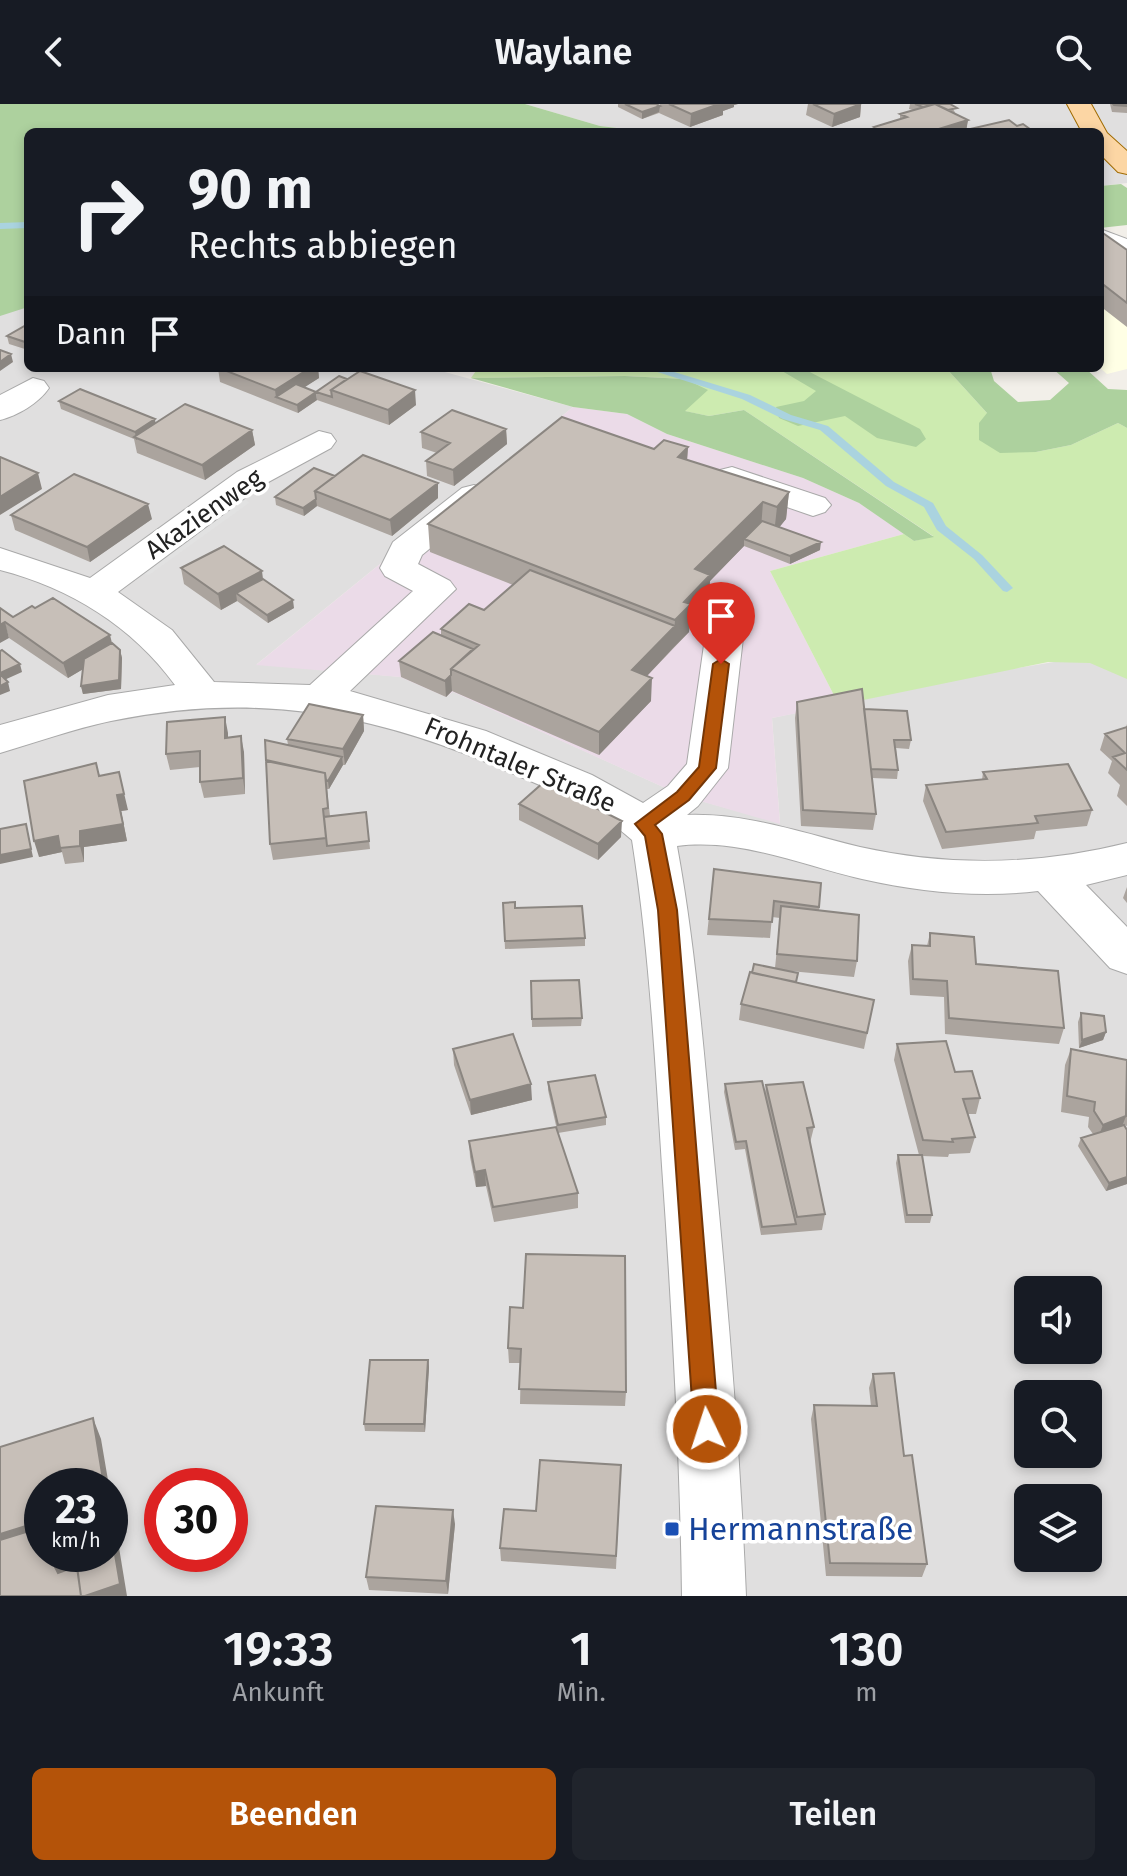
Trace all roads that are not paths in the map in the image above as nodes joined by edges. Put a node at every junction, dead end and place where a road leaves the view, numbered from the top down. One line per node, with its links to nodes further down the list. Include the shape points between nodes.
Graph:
1 (1079, 104): 2 (main road)
2 (1093, 128)
3 (1104, 143): 4 (main road)
4 (1127, 166)
5 (1104, 239): 6 (street)
6 (1127, 250)
7 (33, 388): 8 (street)
8 (0, 410)
9 (319, 441): 14 (street, Akazienweg, via 249,479)
10 (698, 465): 12 (street)
11 (499, 476): 17 (street, via 406,550 398,568 437,589)
12 (813, 505)
13 (0, 559): 14 (street)
14 (93, 593): 16 (street, via 152,633)
15 (724, 638): 19 (street, via 707,768)
16 (203, 695): 17 (street, Frohntaler Straße); 18 (street, Frohntaler Straße, via 55,719)
17 (318, 699): 19 (street, Frohntaler Straße, via 394,714 480,743 592,791 632,813)
18 (0, 739)
19 (648, 829): 21 (street, via 717,827 915,871); 23 (street, via 667,910 692,1204)
20 (1127, 859): 21 (street)
21 (1051, 877): 22 (street)
22 (1127, 956)
23 (714, 1596)

